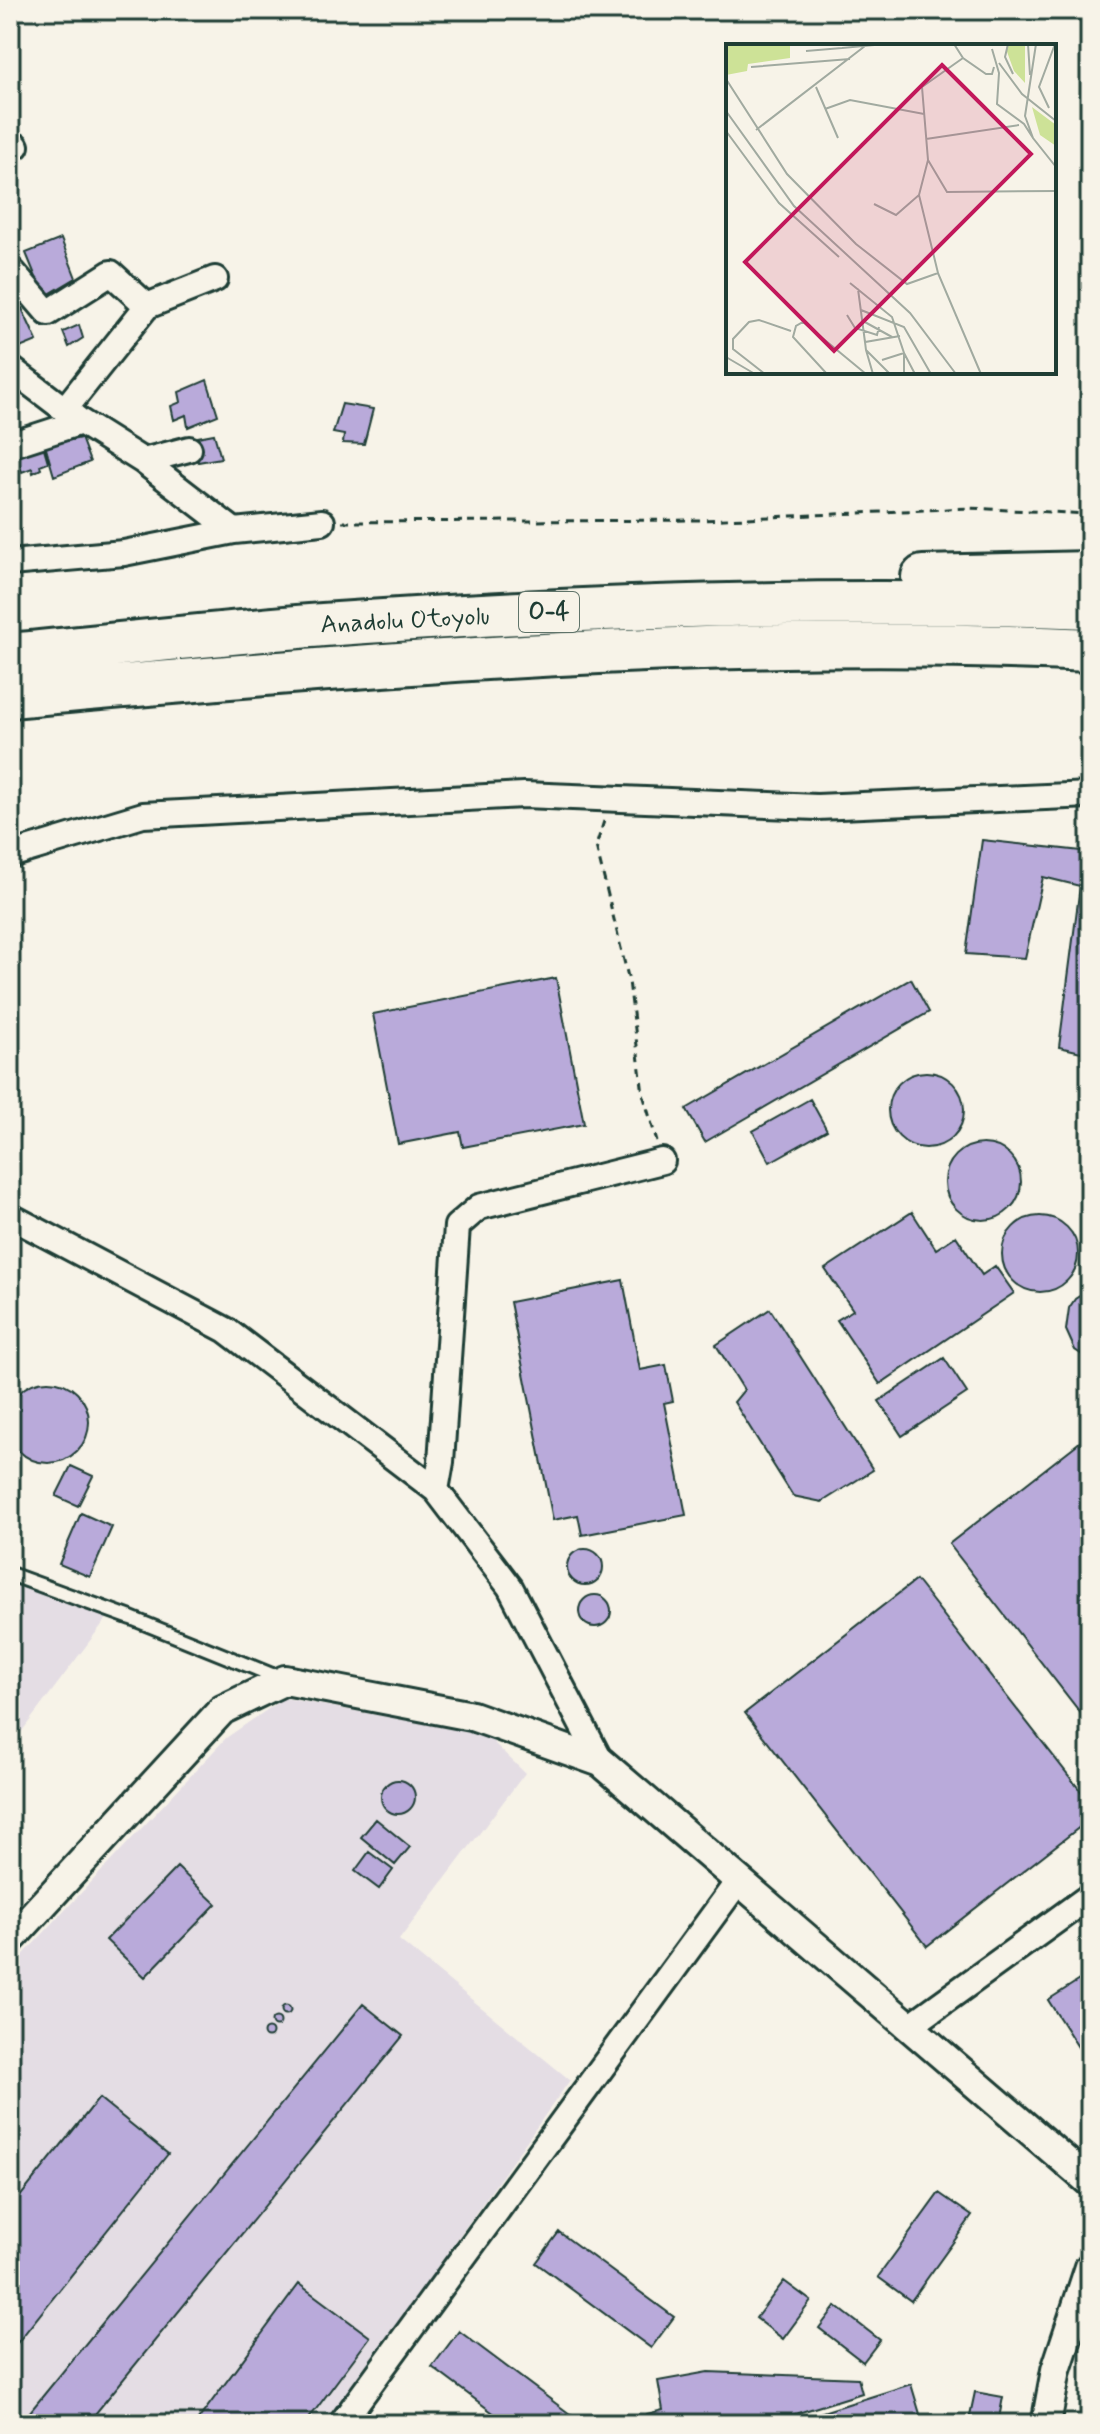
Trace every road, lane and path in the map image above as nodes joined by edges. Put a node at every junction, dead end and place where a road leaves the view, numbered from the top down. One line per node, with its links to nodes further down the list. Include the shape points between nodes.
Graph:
1 (10, 274): 3 (street, via 48,313 111,273)
2 (215, 279): 3 (street)
3 (147, 306): 5 (street)
4 (10, 368): 5 (street)
5 (73, 415): 6 (street); 8 (street)
6 (10, 445)
7 (189, 449): 8 (street)
8 (143, 461): 11 (street)
9 (1090, 514): 10 (path, via 969,508 703,520)
10 (322, 522): 11 (street)
11 (234, 531): 12 (street, via 124,553)
12 (10, 563)
13 (1090, 573): 15 (highway, via 668,582)
14 (1090, 607): 15 (highway, Anadolu Otoyolu / O-4, via 757,604)
15 (548, 613): 17 (highway, Anadolu Otoyolu / O-4, via 322,625)
16 (1090, 650): 18 (highway, Anadolu Otoyolu / O-4, via 905,645 522,656)
17 (10, 655)
18 (10, 696)
19 (1090, 795): 20 (street, via 817,807)
20 (612, 799): 21 (street, via 524,795 143,815); 22 (path, via 596,846 629,981 643,1094)
21 (10, 855)
22 (662, 1161): 24 (street, via 479,1207 457,1226)
23 (10, 1216): 24 (street, via 226,1330)
24 (436, 1490): 27 (street, via 510,1587)
25 (10, 1574): 26 (lane)
26 (285, 1680): 27 (street, via 472,1716); 30 (street, via 222,1710)
27 (601, 1762): 28 (street)
28 (739, 1880): 31 (street); 34 (street)
29 (1090, 1896): 31 (street)
30 (10, 1940)
31 (910, 2026): 32 (street)
32 (1090, 2182)
33 (1090, 2267): 35 (street, via 1056,2370)
34 (341, 2424)
35 (1046, 2424)

